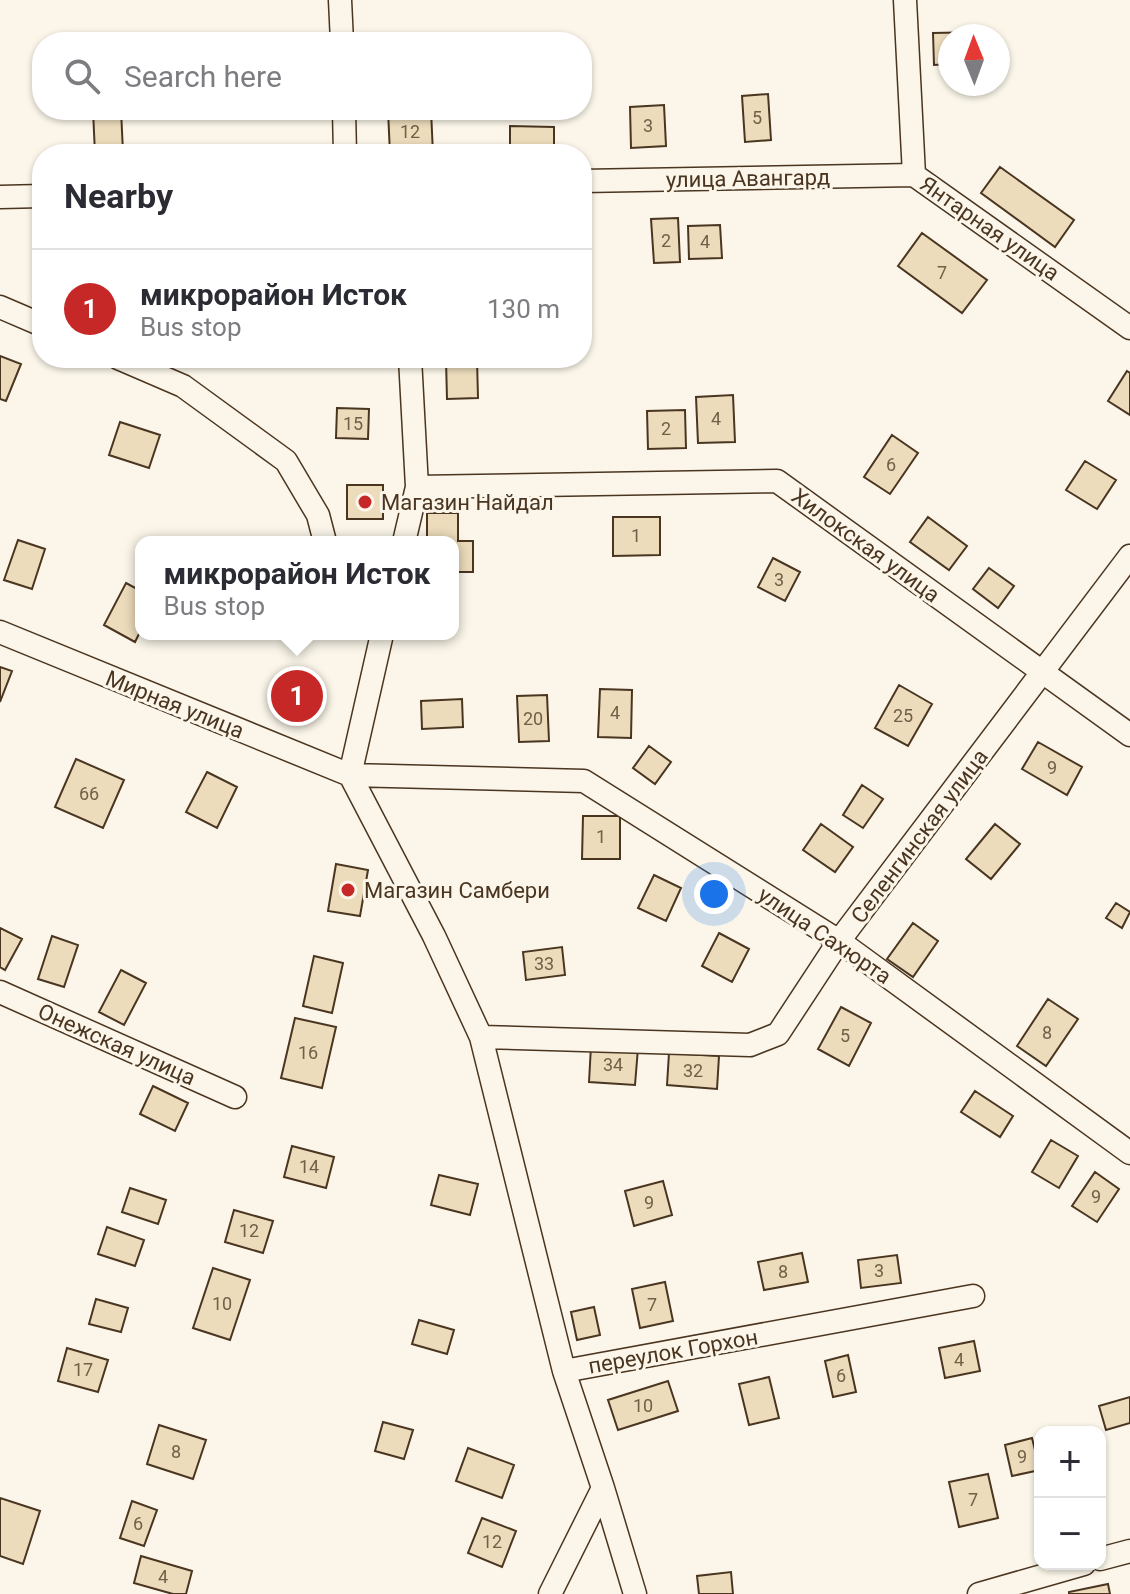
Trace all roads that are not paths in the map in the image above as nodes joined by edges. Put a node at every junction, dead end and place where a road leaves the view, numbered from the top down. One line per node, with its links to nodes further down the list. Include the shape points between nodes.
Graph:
1 (340, 0): 3 (street)
2 (905, 0): 6 (street, Янтарная улица)
3 (342, 32)
4 (344, 120): 5 (street)
5 (345, 144)
6 (914, 175): 7 (street, улица Авангард); 12 (street, Янтарная улица)
7 (592, 181)
8 (32, 196): 9 (street)
9 (0, 197)
10 (0, 307): 11 (street)
11 (32, 321)
12 (1130, 328)
13 (141, 368): 16 (street, via 183,386 286,461 318,515)
14 (411, 368): 15 (street)
15 (417, 487): 17 (street); 21 (street, Хилокская улица, via 777,481)
16 (323, 536)
17 (405, 536)
18 (1130, 556): 21 (street, Селенгинская улица)
19 (0, 632): 23 (street, Мирная улица)
20 (381, 640): 23 (street)
21 (1043, 672): 22 (street, Хилокская улица); 24 (street, Селенгинская улица)
22 (1130, 735)
23 (350, 775): 24 (street, улица Сахюрта, via 584,781); 26 (street)
24 (839, 941): 26 (street, Селенгинская улица, via 778,1034 750,1045); 28 (street, улица Сахюрта)
25 (0, 992): 27 (street, Онежская улица)
26 (481, 1037): 30 (street)
27 (235, 1097)
28 (1130, 1153)
29 (973, 1296): 30 (street, переулок Горхон)
30 (564, 1371): 31 (street, переулок Горхон)
31 (603, 1488): 35 (street); 36 (street, переулок Горхон)
32 (1130, 1551): 33 (street)
33 (1106, 1557)
34 (1063, 1570): 37 (street)
35 (550, 1594)
36 (635, 1594)
37 (979, 1594)

